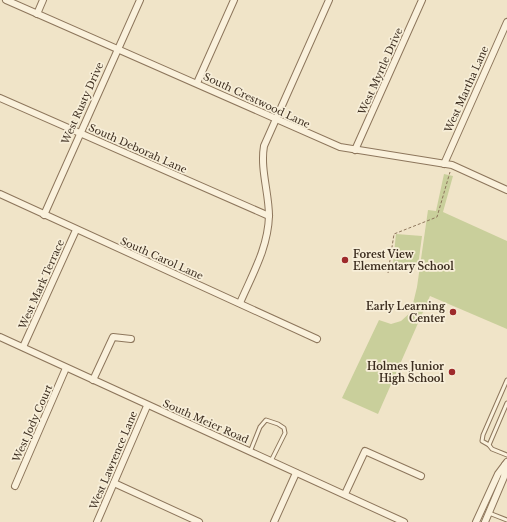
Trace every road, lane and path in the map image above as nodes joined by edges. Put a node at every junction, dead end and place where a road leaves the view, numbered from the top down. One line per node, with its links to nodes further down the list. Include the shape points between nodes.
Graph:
1 (6, 0): 7 (street, South Crestwood Lane)
2 (43, 0): 7 (street)
3 (140, 0): 9 (street, West Rusty Drive)
4 (234, 0): 10 (street)
5 (329, 0): 12 (street)
6 (422, 0): 14 (street, West Myrtle Drive)
7 (37, 14): 9 (street, South Crestwood Lane)
8 (507, 22): 15 (street, West Martha Lane)
9 (118, 49): 10 (street, South Crestwood Lane); 13 (street, West Rusty Drive)
10 (197, 83): 12 (street, South Crestwood Lane)
11 (0, 98): 13 (street, South Deborah Lane)
12 (276, 120): 14 (street, South Crestwood Lane, via 340,147); 21 (street, via 263,155)
13 (80, 133): 20 (street, West Rusty Drive); 21 (street, South Deborah Lane)
14 (355, 150): 15 (street, South Crestwood Lane)
15 (444, 164): 16 (street, South Crestwood Lane)
16 (452, 165): 17 (street, South Crestwood Lane); 23 (path, via 437,217 394,234)
17 (507, 190)
18 (1, 195): 19 (street); 20 (street, South Carol Lane)
19 (0, 202)
20 (44, 215): 22 (street, South Carol Lane)
21 (269, 216): 24 (street, via 262,255)
22 (76, 230): 24 (street, South Carol Lane); 28 (street, West Mark Terrace)
23 (388, 273)
24 (240, 303): 27 (street, South Carol Lane)
25 (0, 337): 28 (street, South Meier Road)
26 (132, 339): 30 (street, via 113,337)
27 (317, 339)
28 (23, 347): 29 (street, South Meier Road)
29 (66, 368): 30 (street, South Meier Road); 42 (street, West Jody Court)
30 (93, 380): 33 (street, South Meier Road)
31 (507, 380): 34 (lane, via 483,435 482,441)
32 (507, 403): 34 (lane)
33 (147, 406): 35 (street, South Meier Road); 41 (street, West Lawrence Lane)
34 (489, 445): 36 (lane, via 492,449)
35 (250, 452): 37 (street, South Meier Road); 37 (lane, via 260,427 266,420 278,424 284,428 285,433)
36 (507, 455)
37 (271, 461): 39 (street, South Meier Road)
38 (506, 463): 44 (street, via 504,477); 50 (street, via 498,474)
39 (296, 472): 43 (street, South Meier Road); 48 (street)
40 (421, 476): 43 (street, via 365,451)
41 (114, 483): 46 (street, West Lawrence Lane); 47 (street)
42 (15, 486)
43 (345, 494): 49 (street, South Meier Road)
44 (489, 513): 45 (lane); 51 (street)
45 (504, 520)
46 (97, 522)
47 (198, 522)
48 (274, 522)
49 (404, 522)
50 (476, 522)
51 (485, 522)

